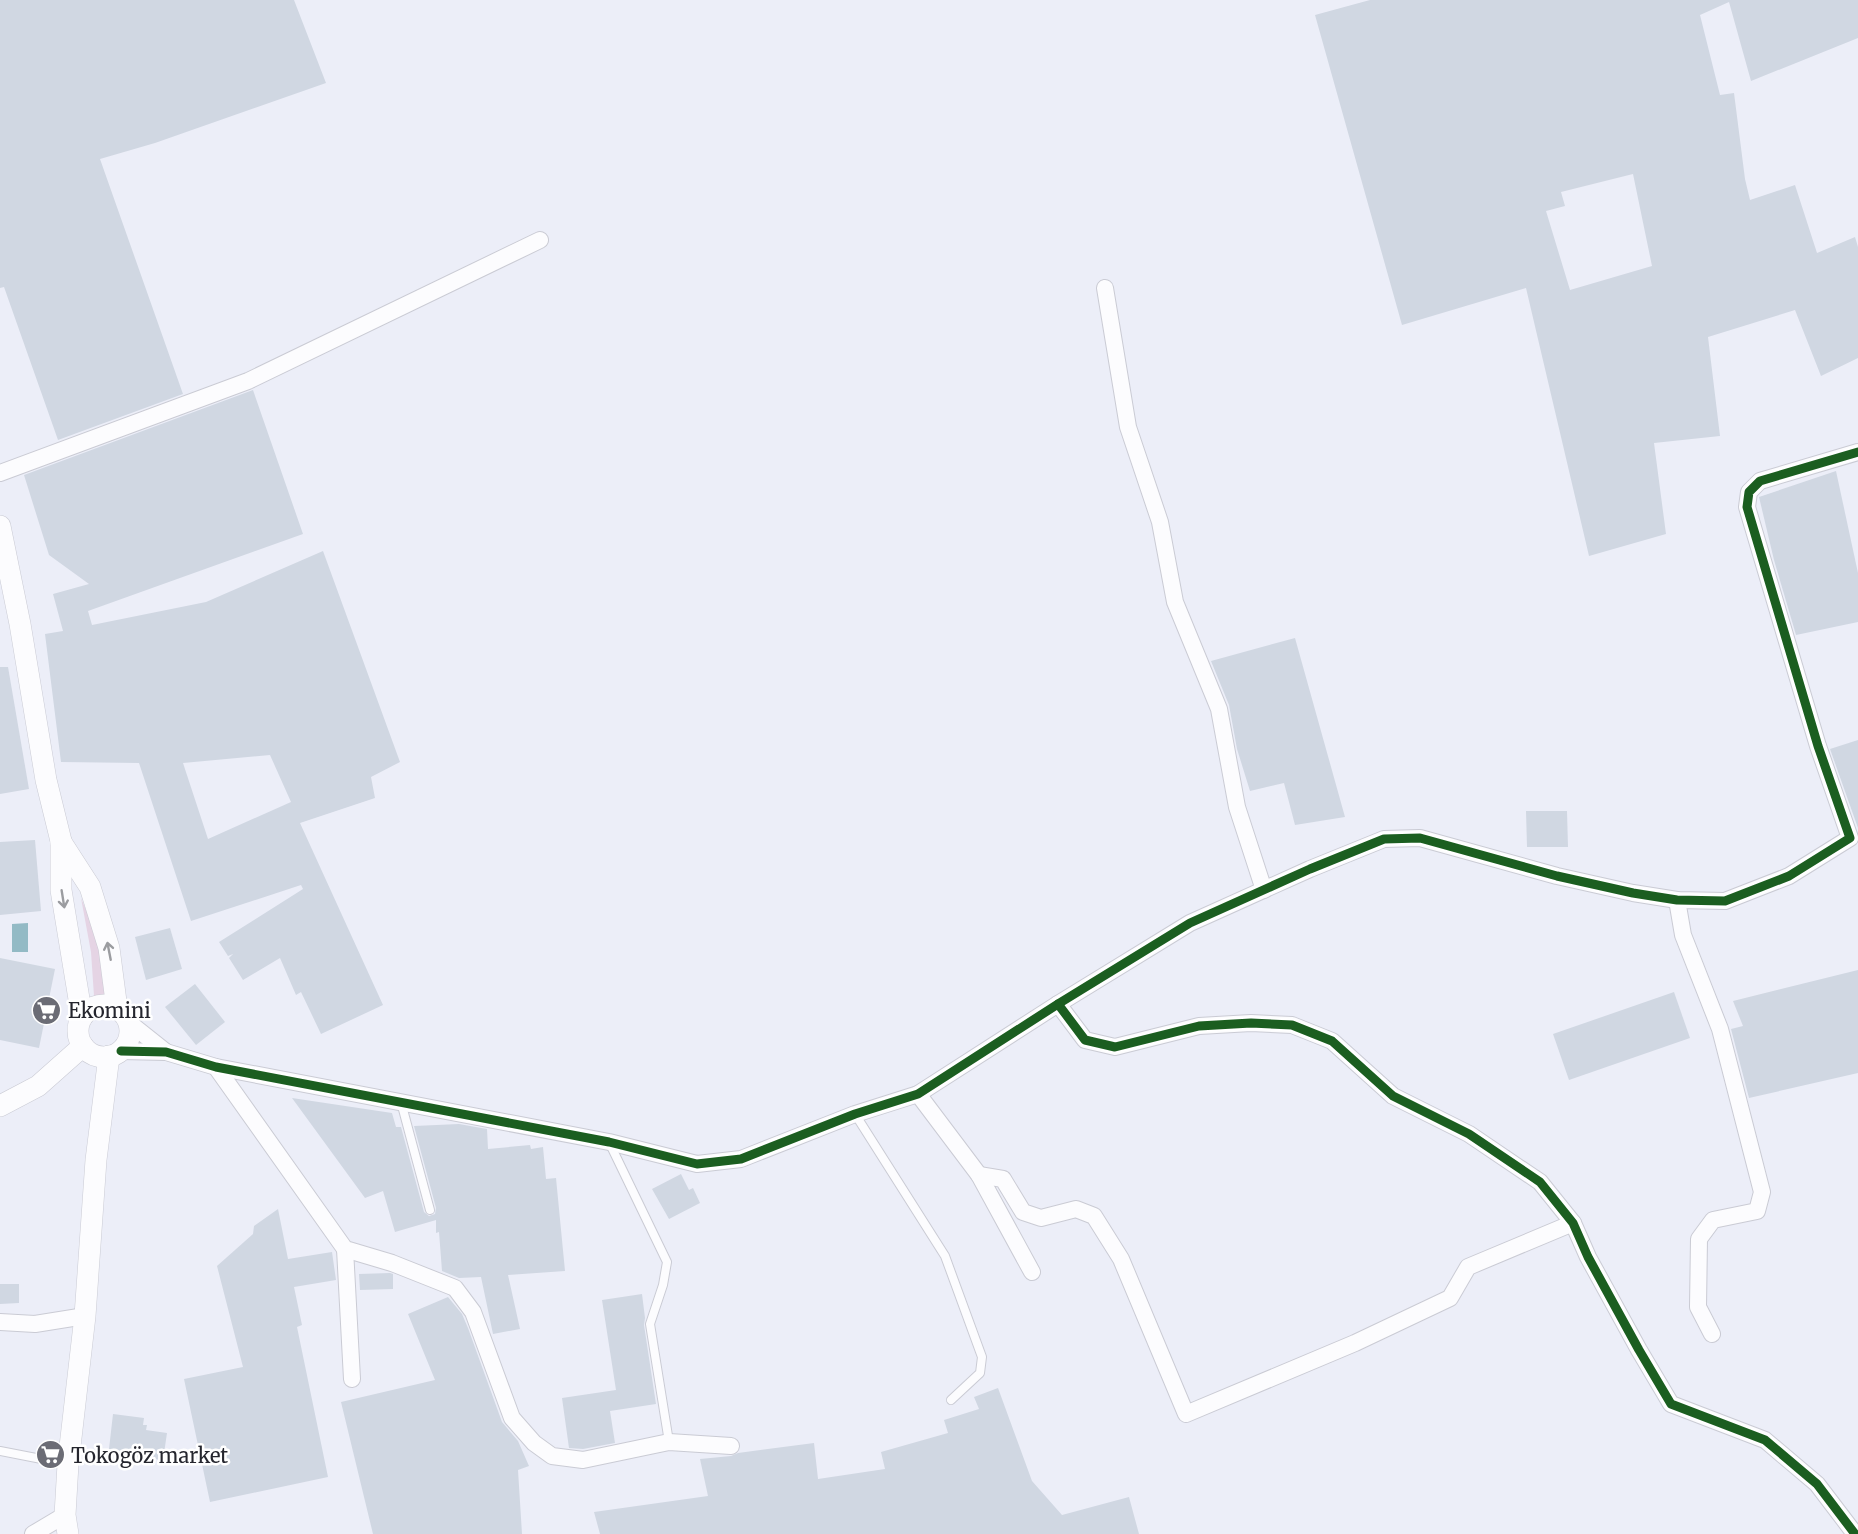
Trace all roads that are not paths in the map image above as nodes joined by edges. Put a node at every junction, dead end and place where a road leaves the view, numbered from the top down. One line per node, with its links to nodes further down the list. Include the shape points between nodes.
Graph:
1 (540, 240): 4 (street, via 248,381)
2 (1105, 288): 8 (street, via 1128,427 1160,522 1175,602 1219,709 1237,807)
3 (1858, 452): 7 (street, via 1760,481 1749,492 1747,507 1818,746)
4 (0, 473)
5 (0, 526): 6 (street, via 46,780)
6 (61, 841): 11 (street, one-way to 6, via 109,948 90,887); 12 (street, one-way to 12, via 61,890)
7 (1854, 841): 9 (street, via 1789,876 1725,901)
8 (1264, 890): 9 (street, via 1384,839 1420,838 1557,876); 10 (street, via 1190,923)
9 (1677, 900): 29 (street, via 1683,935 1720,1029 1762,1192 1757,1210 1713,1220 1699,1239 1698,1307)
10 (1058, 1004): 17 (street); 24 (street, via 1085,1040 1115,1047 1199,1026 1251,1023 1292,1024 1332,1041 1393,1096 1469,1134 1540,1182)
11 (122, 1015): 12 (street, via 102,1005); 14 (street); 15 (street, via 129,1036)
12 (82, 1017): 13 (street, via 78,1032)
13 (83, 1046): 15 (street, via 94,1055); 19 (street, via 38,1086)
14 (166, 1052): 15 (street); 16 (street)
15 (115, 1053): 27 (street, via 96,1160)
16 (216, 1067): 18 (street); 25 (street)
17 (918, 1094): 20 (street); 22 (street)
18 (401, 1102): 21 (street); 23 (lane)
19 (0, 1106)
20 (855, 1114): 21 (street, via 741,1160 697,1164); 31 (lane, via 945,1256 982,1357 980,1373)
21 (609, 1142): 32 (lane, via 667,1262 650,1324)
22 (980, 1175): 24 (street, via 1004,1179 1023,1212 1041,1218 1076,1209 1094,1216 1121,1259 1186,1414 1450,1298 1468,1267); 26 (street)
23 (430, 1210)
24 (1573, 1223): 38 (street, via 1671,1404 1765,1440 1817,1484)
25 (345, 1249): 30 (street); 32 (street, via 455,1288 473,1312 512,1418 552,1456 583,1460)
26 (1032, 1272)
27 (85, 1316): 28 (street, via 35,1324); 35 (street)
28 (0, 1322)
29 (1712, 1334)
30 (352, 1379)
31 (951, 1400)
32 (669, 1442): 33 (street)
33 (731, 1446)
34 (0, 1451): 35 (lane)
35 (68, 1464): 36 (street)
36 (67, 1525): 37 (street)
37 (33, 1534)
38 (1855, 1534)

